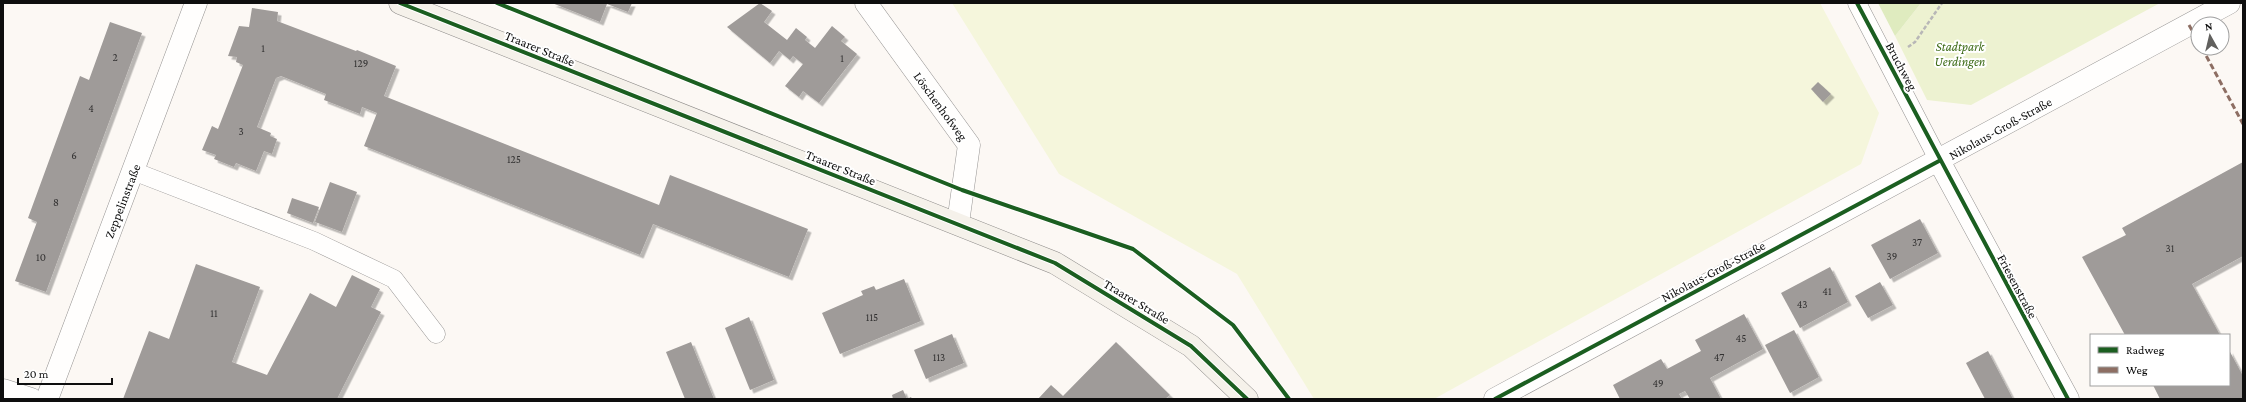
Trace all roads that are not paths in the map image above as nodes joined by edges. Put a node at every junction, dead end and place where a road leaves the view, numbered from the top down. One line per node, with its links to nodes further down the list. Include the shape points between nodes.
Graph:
1 (196, 3): 7 (street, Zeppelinstraße)
2 (400, 3): 8 (street, Traarer Straße)
3 (866, 3): 8 (street, Löschenhofweg, via 969,146)
4 (1857, 3): 6 (lane, Bruchweg)
5 (2229, 3): 6 (street, Nikolaus-Groß-Straße)
6 (1939, 161): 14 (street, Nikolaus-Groß-Straße); 15 (street, Friesenstraße)
7 (133, 172): 9 (lane, via 314,241 394,279); 12 (street, Zeppelinstraße)
8 (958, 223): 13 (street, Traarer Straße, via 1062,267 1191,346)
9 (436, 334)
10 (3, 390): 11 (street)
11 (31, 399)
12 (47, 399)
13 (1247, 399)
14 (1495, 399)
15 (2068, 399)

